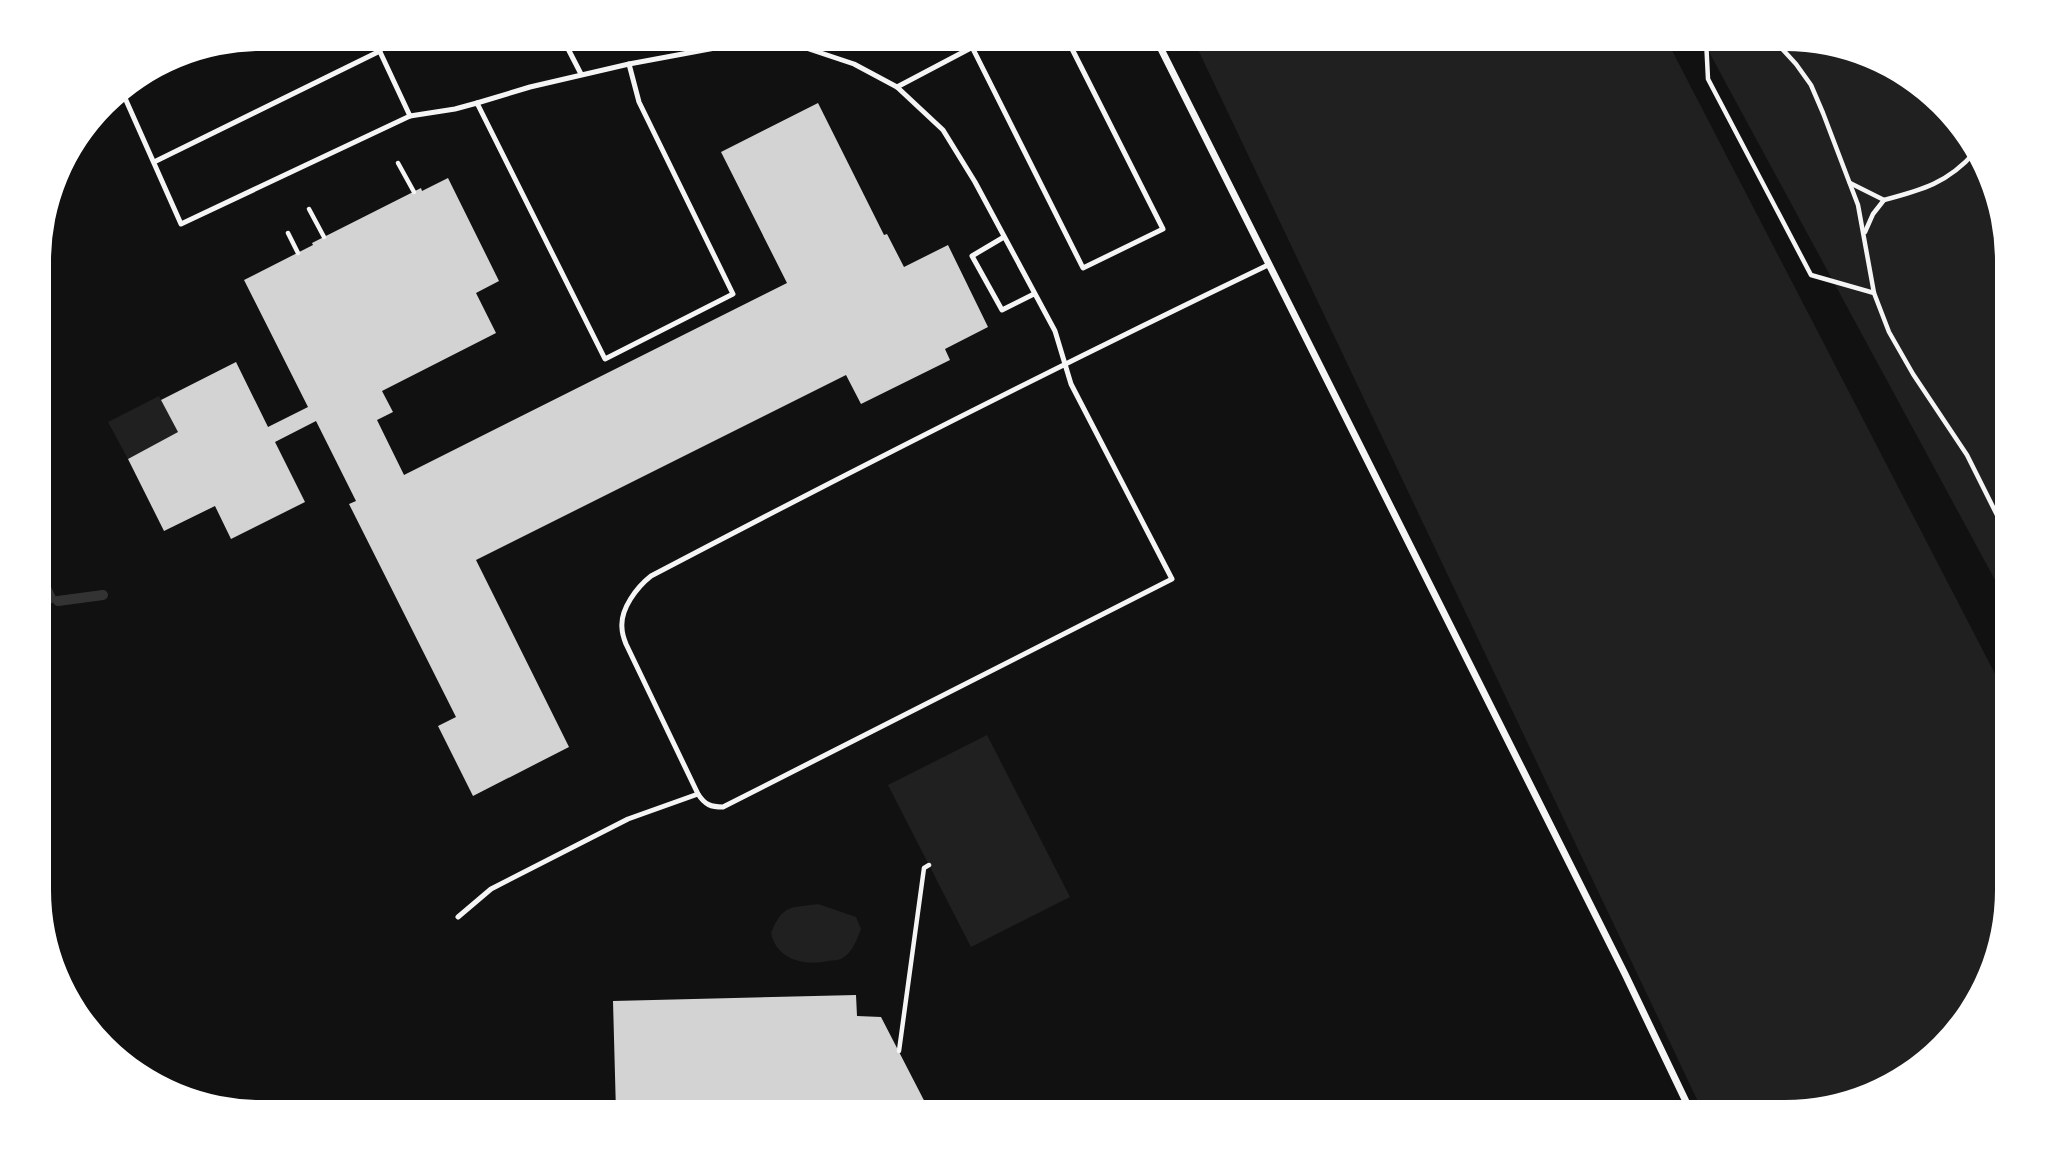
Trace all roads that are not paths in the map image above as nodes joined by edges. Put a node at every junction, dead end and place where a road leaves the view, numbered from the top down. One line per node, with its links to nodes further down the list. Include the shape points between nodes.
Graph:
1 (380, 51): 14 (lane); 15 (lane)
2 (570, 51): 10 (lane)
3 (699, 51): 9 (lane)
4 (815, 51): 11 (lane, via 854,64)
5 (963, 51): 11 (lane)
6 (974, 51): 7 (lane, via 1083,268 1163,229)
7 (1074, 51)
8 (1162, 51): 17 (street)
9 (629, 64): 10 (lane); 13 (lane, via 639,102 733,294 605,359)
10 (581, 74): 13 (lane)
11 (897, 87): 16 (lane, via 943,130)
12 (126, 100): 15 (lane)
13 (477, 103): 14 (lane)
14 (410, 116): 15 (lane, via 181,224)
15 (154, 162)
16 (1004, 237): 18 (lane); 18 (lane, via 972,256 1002,310)
17 (1268, 265): 19 (lane); 22 (street)
18 (1034, 294): 19 (lane, via 1055,331)
19 (1065, 363): 20 (lane, via 640,584 621,627); 20 (lane, via 1071,384 1172,579 723,807 704,803)
20 (698, 794): 21 (lane, via 628,819 491,889)
21 (458, 917)
22 (1685, 1100)

